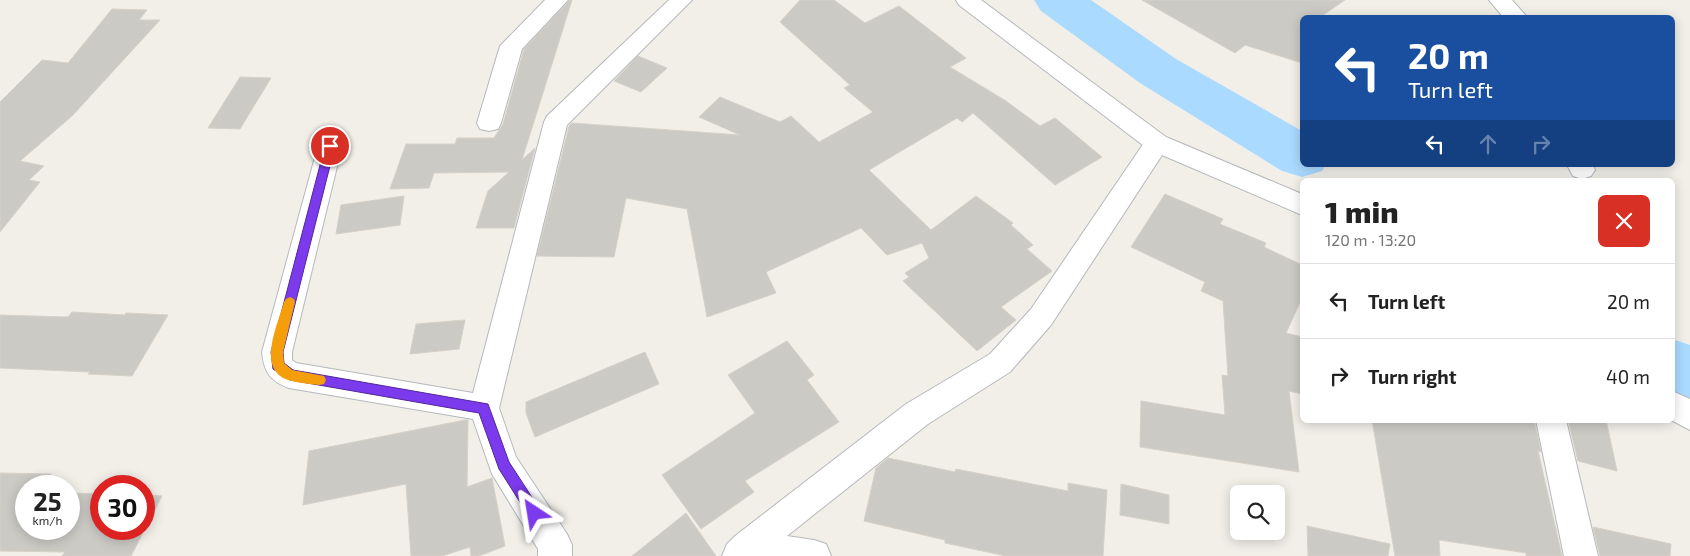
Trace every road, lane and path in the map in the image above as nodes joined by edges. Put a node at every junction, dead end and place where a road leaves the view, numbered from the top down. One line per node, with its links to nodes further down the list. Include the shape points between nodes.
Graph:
1 (557, 0): 6 (street, via 512,46)
2 (682, 0): 11 (street, via 556,122)
3 (967, 0): 7 (street)
4 (1500, 0): 5 (street)
5 (1514, 15)
6 (489, 123)
7 (1157, 142): 9 (street); 14 (street, via 1041,317 1000,363 917,414)
8 (330, 146): 11 (street, via 277,352 278,366 290,375)
9 (1300, 204)
10 (1675, 406): 12 (street)
11 (484, 408): 15 (street, via 503,464 555,545)
12 (1690, 416)
13 (1552, 423): 17 (street)
14 (743, 551): 16 (street)
15 (555, 556)
16 (814, 556)
17 (1582, 556)

